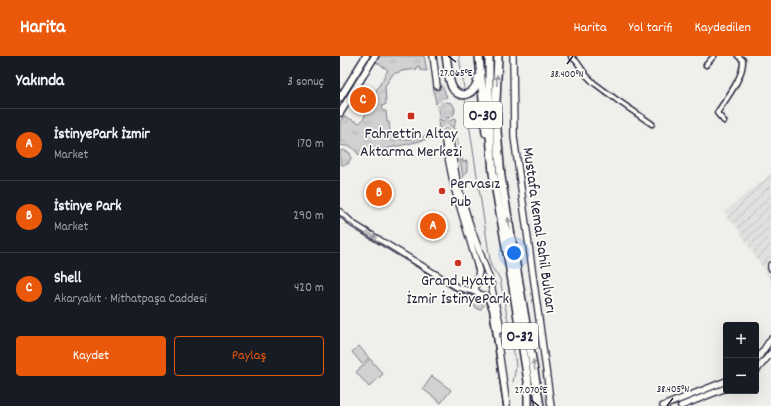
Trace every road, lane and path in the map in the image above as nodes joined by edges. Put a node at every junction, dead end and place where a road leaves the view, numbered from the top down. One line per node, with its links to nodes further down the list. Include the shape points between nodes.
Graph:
1 (361, 56): 18 (main road)
2 (366, 56): 18 (main road)
3 (371, 56): 19 (main road)
4 (375, 56): 19 (main road)
5 (434, 56): 17 (main road)
6 (446, 56): 7 (highway, via 452,87 464,94 471,92 477,85)
7 (479, 56): 22 (highway, O-30, via 484,119)
8 (490, 56): 22 (highway, O-32, via 489,122)
9 (498, 56): 33 (highway, O-32, one-way to 9, via 502,177 497,109)
10 (513, 56): 37 (main road, Mustafa Kemal Sahil Bulvarı, via 514,137)
11 (571, 56): 21 (street, via 594,83)
12 (714, 56): 16 (street)
13 (738, 56): 15 (street)
14 (746, 56): 15 (street)
15 (743, 60): 20 (street, via 743,67 736,82 717,113)
16 (706, 64)
17 (439, 86)
18 (340, 97)
19 (340, 112)
20 (724, 121)
21 (652, 124)
22 (493, 173): 36 (highway, O-32, via 528,382)
23 (340, 212): 26 (main road, one-way to 26, via 353,224 458,288)
24 (477, 281): 25 (main road, via 485,277); 25 (main road, via 479,271 454,187 447,136 458,187); 26 (main road, via 475,290)
25 (491, 283): 26 (main road, via 487,293); 35 (main road, via 500,322)
26 (478, 293): 34 (main road, via 488,298 494,310)
27 (771, 339): 29 (main road)
28 (771, 353): 30 (main road)
29 (758, 358)
30 (759, 367)
31 (723, 382): 38 (main road)
32 (723, 389): 39 (main road)
33 (540, 405)
34 (507, 406)
35 (510, 406)
36 (528, 406)
37 (551, 406)
38 (663, 406)
39 (681, 406)

